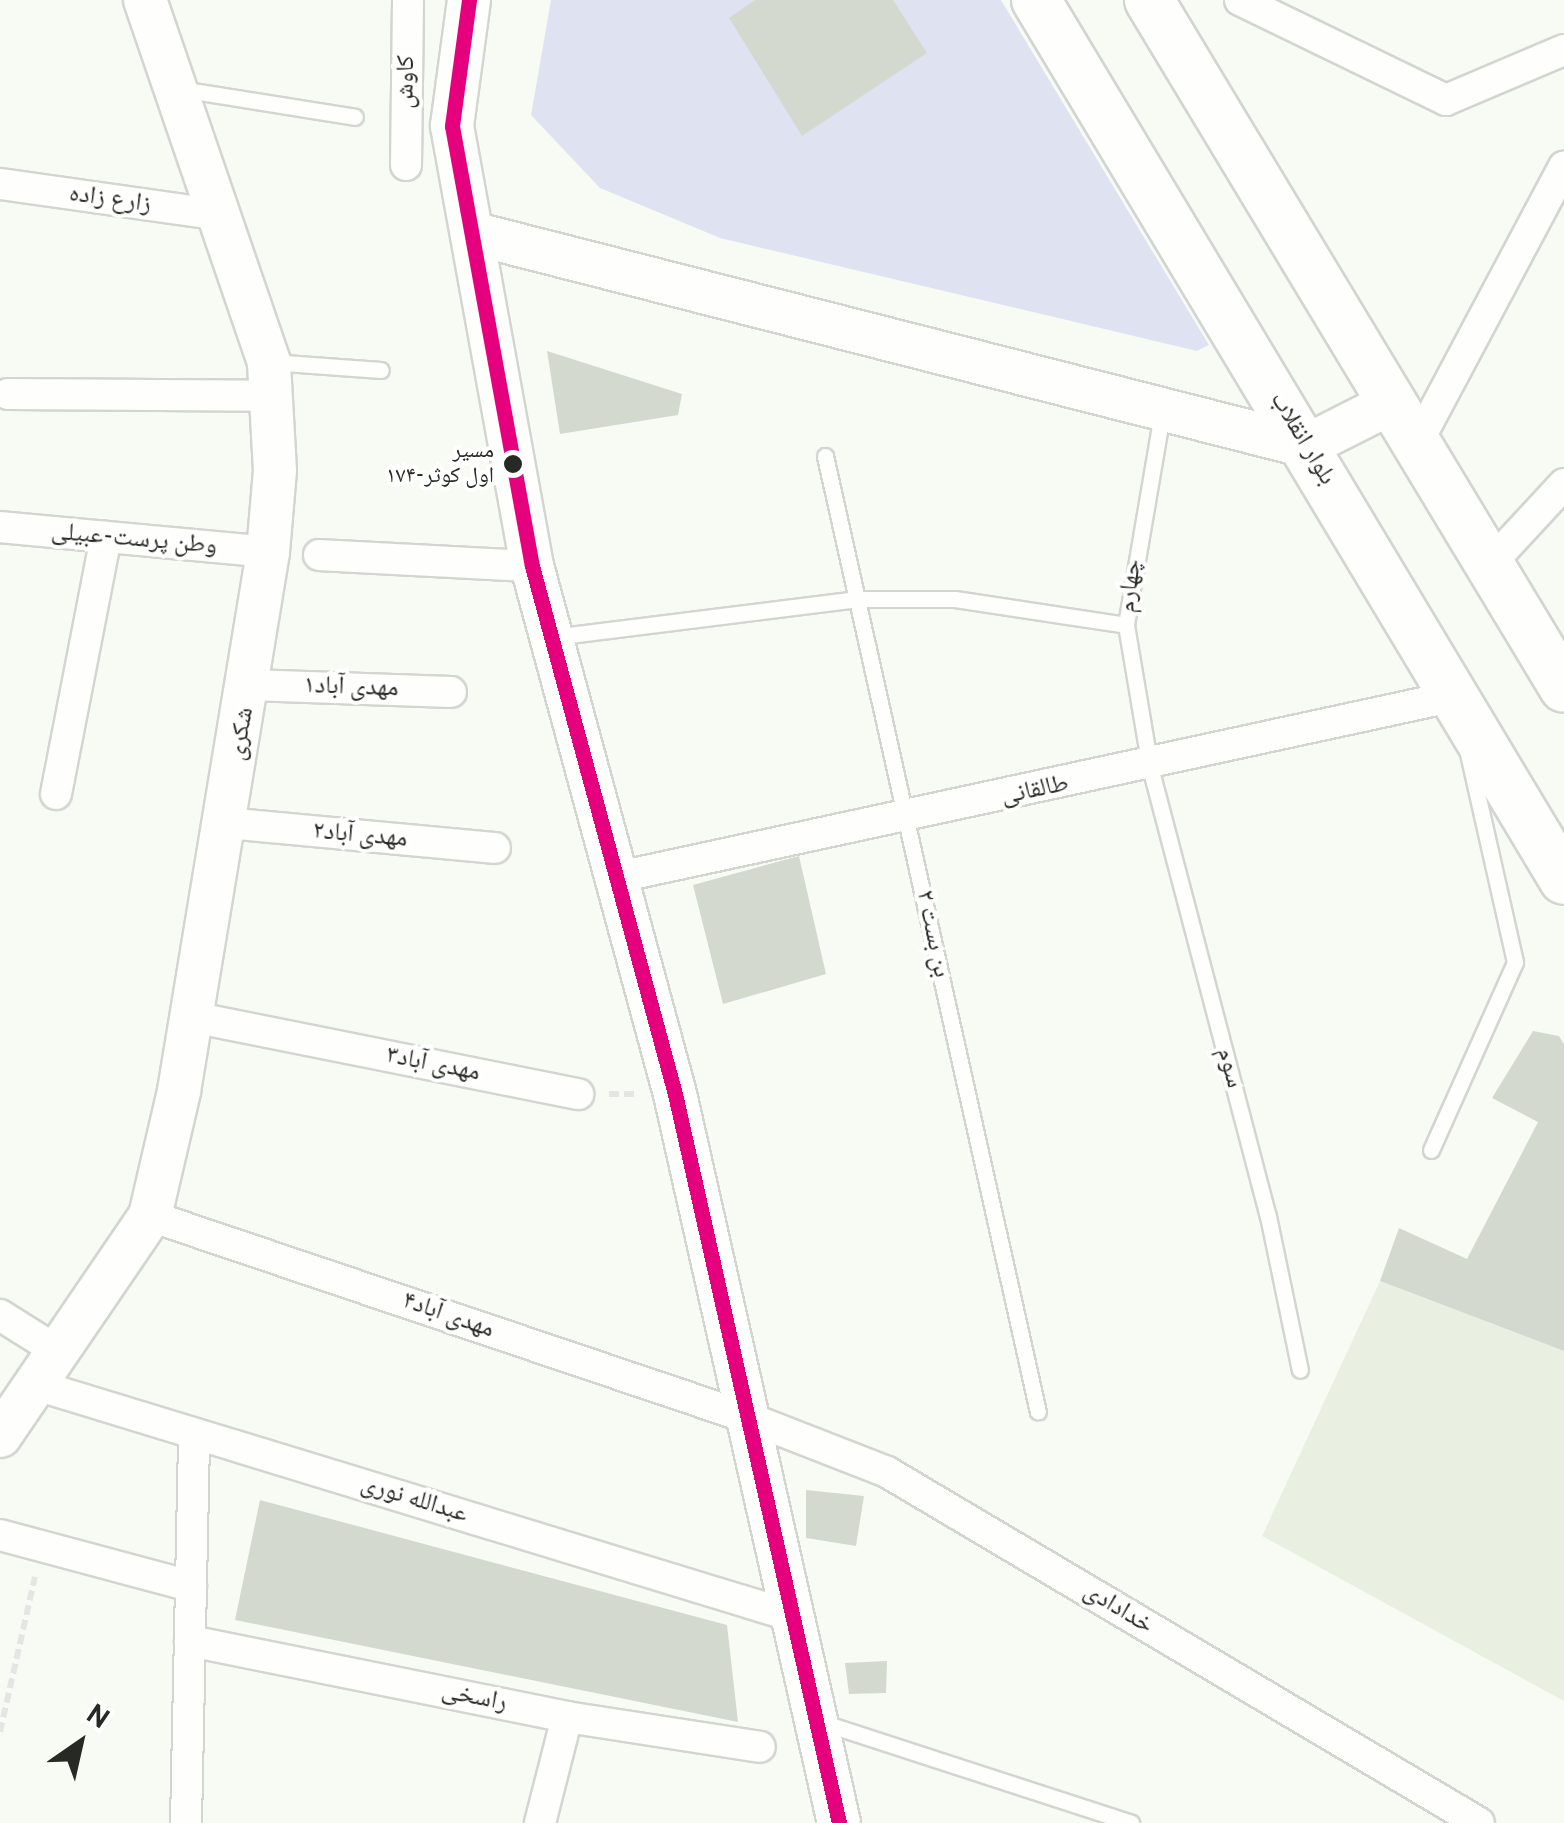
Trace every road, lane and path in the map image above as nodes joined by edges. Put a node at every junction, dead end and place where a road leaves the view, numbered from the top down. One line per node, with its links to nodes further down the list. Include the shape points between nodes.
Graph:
1 (145, 0): 8 (main road, شکری)
2 (408, 0): 10 (street, کاوش)
3 (469, 0): 14 (main road, via 452,126)
4 (1036, 0): 21 (main road, بلوار انقلاب)
5 (1149, 0): 18 (main road)
6 (1240, 0): 7 (street, via 1446,100)
7 (1564, 50)
8 (176, 89): 9 (lane); 13 (main road, شکری)
9 (355, 117)
10 (406, 165)
11 (1564, 168): 20 (street)
12 (0, 184): 13 (street, زارع زاده)
13 (220, 215): 16 (main road, شکری)
14 (472, 233): 19 (main road); 29 (main road)
15 (381, 370): 16 (lane)
16 (270, 379): 17 (street); 26 (main road, شکری, via 276,470)
17 (8, 394)
18 (1393, 402): 20 (main road); 21 (main road)
19 (1164, 405): 21 (main road); 31 (lane, چهارم)
20 (1417, 443): 28 (main road)
21 (1306, 446): 36 (main road, بلوار انقلاب)
22 (825, 456): 30 (lane, بن بست ۲)
23 (1564, 484): 28 (street)
24 (0, 528): 25 (street, وطن پرست-عبیلی)
25 (106, 537): 26 (street, وطن پرست-عبیلی); 38 (street)
26 (268, 552): 33 (main road, شکری)
27 (319, 555): 29 (street)
28 (1490, 564): 34 (main road)
29 (532, 566): 32 (main road)
30 (858, 599): 31 (lane, via 955,599); 32 (lane); 39 (lane, بن بست ۲)
31 (1126, 625): 37 (lane, چهارم)
32 (549, 638): 42 (main road)
33 (250, 685): 35 (street, مهدی آباد۱); 40 (main road, شکری)
34 (1564, 688)
35 (451, 692)
36 (1454, 696): 37 (street, طالقانی); 43 (main road, بلوار انقلاب); 47 (lane, via 1515,962)
37 (1150, 767): 39 (street, طالقانی); 51 (lane, سوم, via 1268,1216)
38 (56, 794)
39 (906, 818): 42 (street, طالقانی); 52 (lane, بن بست ۲)
40 (226, 823): 41 (street, مهدی آباد۲); 44 (main road, شکری)
41 (494, 848)
42 (614, 878): 46 (main road)
43 (1564, 880)
44 (192, 1017): 45 (street, مهدی آباد۳); 48 (main road, شکری)
45 (578, 1094): 46 (path)
46 (675, 1094): 53 (main road)
47 (1430, 1150)
48 (150, 1216): 50 (main road, شکری); 53 (street, مهدی آباد۴)
49 (0, 1315): 50 (street, عبدالله نوری)
50 (48, 1368): 54 (street, عبدالله نوری); 55 (main road, شکری)
51 (1300, 1370)
52 (1038, 1412)
53 (746, 1417): 59 (main road); 69 (street, خدادادی, via 887,1472)
54 (194, 1434): 58 (street); 59 (street, عبدالله نوری)
55 (0, 1436)
56 (0, 1535): 57 (street)
57 (42, 1546): 58 (street); 63 (path)
58 (191, 1586): 60 (street)
59 (792, 1616): 62 (main road)
60 (190, 1642): 61 (street, راسخی); 65 (street)
61 (567, 1716): 64 (street, راسخی); 66 (street)
62 (816, 1721): 67 (main road); 68 (lane)
63 (0, 1732)
64 (760, 1746)
65 (186, 1823)
66 (540, 1823)
67 (838, 1823)
68 (1131, 1823)
69 (1479, 1823)

